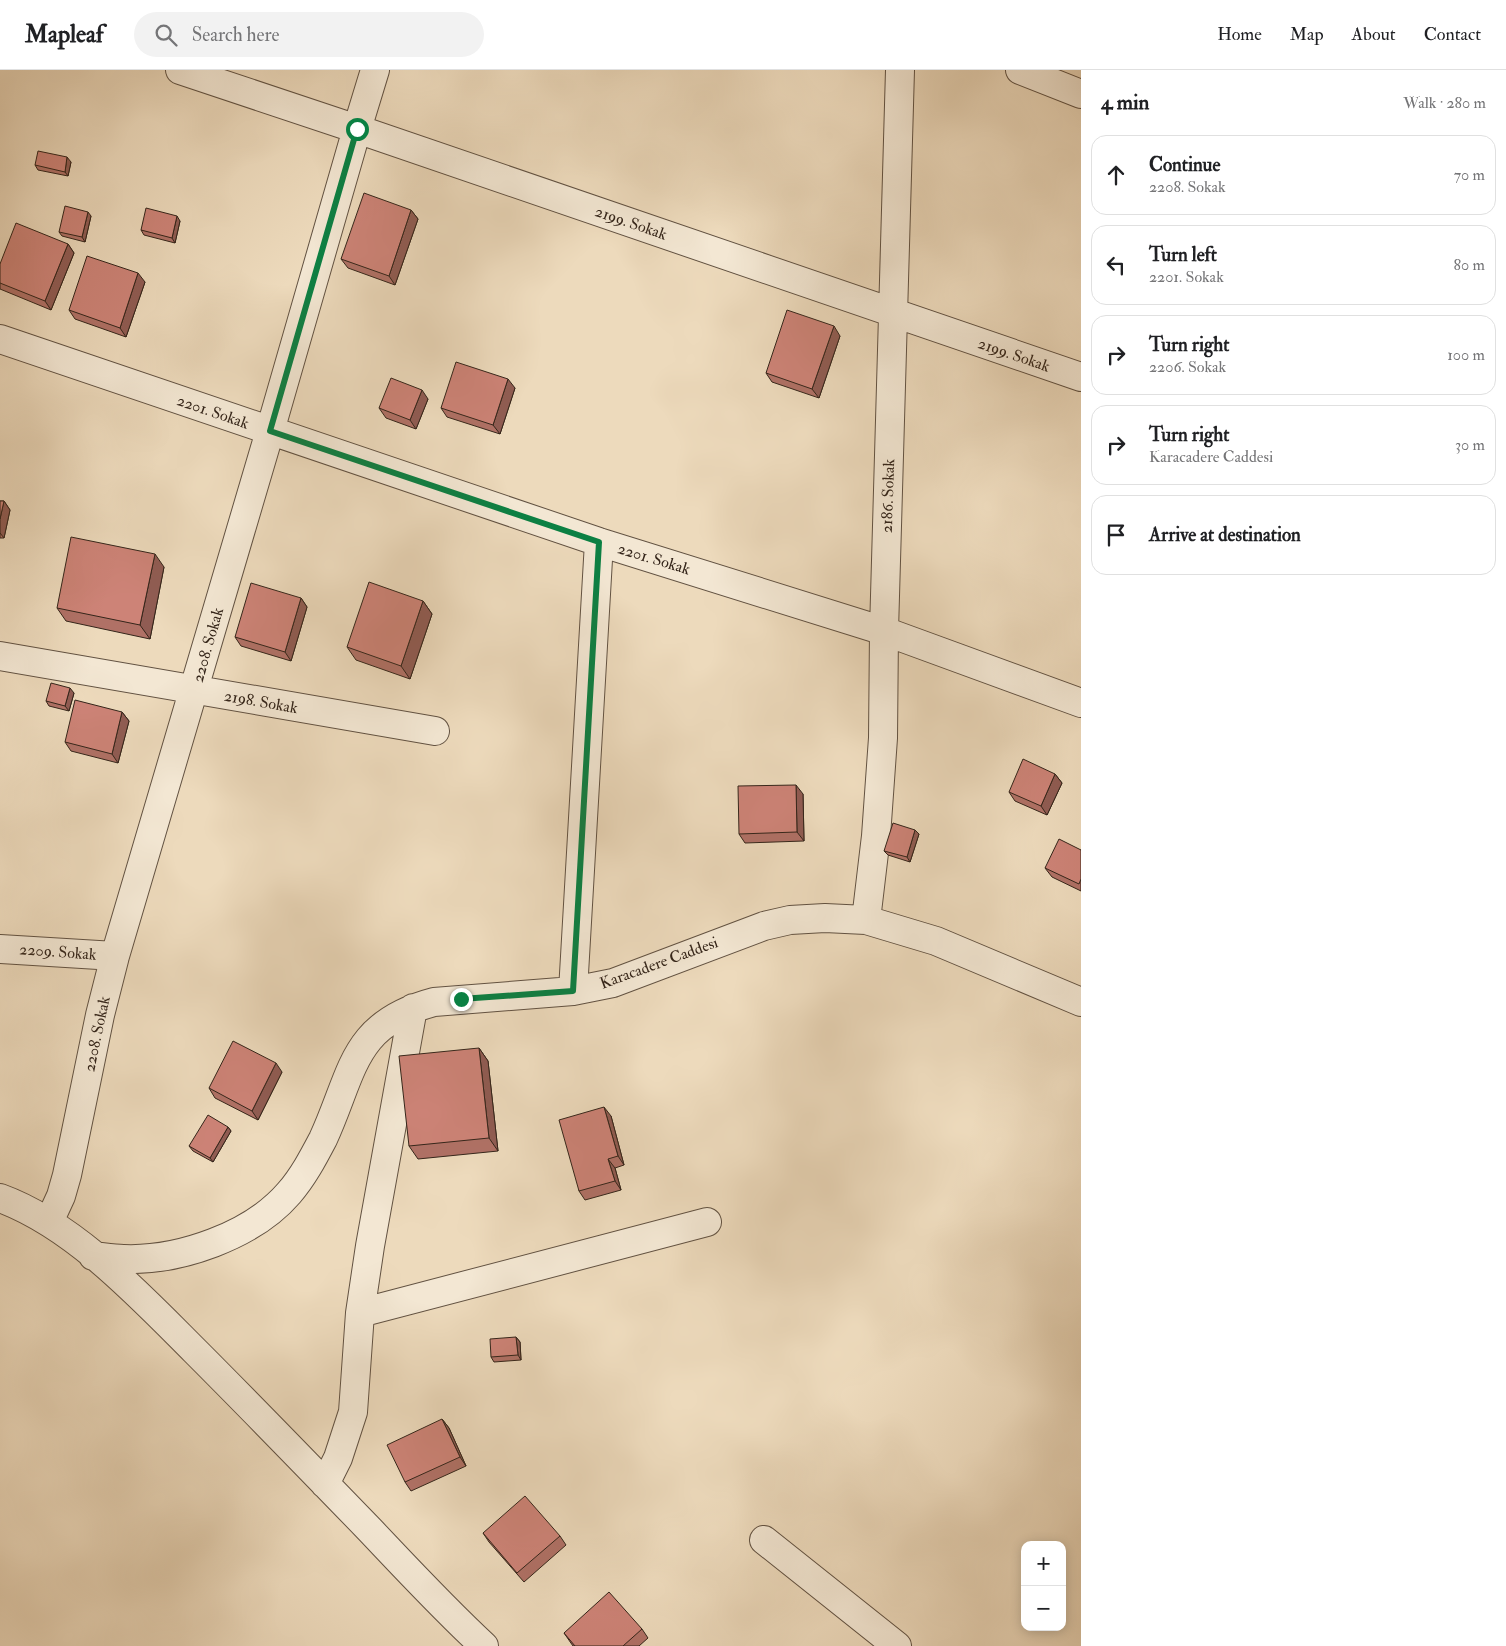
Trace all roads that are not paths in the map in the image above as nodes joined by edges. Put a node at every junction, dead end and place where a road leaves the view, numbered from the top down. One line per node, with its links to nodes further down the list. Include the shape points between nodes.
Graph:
1 (180, 70): 6 (street, 2199. Sokak)
2 (376, 70): 6 (street, 2208. Sokak)
3 (900, 70): 7 (street, 2186. Sokak)
4 (1020, 70): 5 (street)
5 (1081, 94)
6 (357, 129): 7 (street, 2199. Sokak); 10 (street, 2208. Sokak)
7 (893, 314): 9 (street, 2199. Sokak); 12 (street, 2186. Sokak)
8 (0, 339): 10 (street, 2201. Sokak)
9 (1081, 377)
10 (270, 431): 11 (street, 2201. Sokak); 14 (street, 2208. Sokak)
11 (599, 542): 12 (street, 2201. Sokak); 20 (street)
12 (884, 631): 15 (street, 2201. Sokak); 17 (street, 2186. Sokak, via 883,738)
13 (0, 656): 14 (street, 2198. Sokak)
14 (194, 691): 16 (street, 2198. Sokak); 19 (street, 2208. Sokak)
15 (1081, 703)
16 (434, 731)
17 (866, 920): 20 (street, Karacadere Caddesi, via 790,920 764,926 613,983); 21 (street, Karacadere Caddesi, via 936,941)
18 (0, 948): 19 (street, 2209. Sokak)
19 (115, 956): 24 (street, 2208. Sokak, via 69,1167)
20 (573, 991): 22 (street, Karacadere Caddesi, via 461,999)
21 (1081, 1002)
22 (413, 1008): 26 (street, Karacadere Caddesi, via 394,1017 364,1045 304,1173 288,1195 259,1219 235,1234 178,1254 124,1259); 27 (street)
23 (0, 1198): 24 (street)
24 (49, 1222): 26 (street)
25 (706, 1222): 27 (street)
26 (94, 1256): 28 (street, via 140,1296)
27 (360, 1313): 28 (street, via 353,1412 338,1458)
28 (325, 1484): 30 (street)
29 (764, 1540): 31 (street)
30 (484, 1646)
31 (897, 1646)

